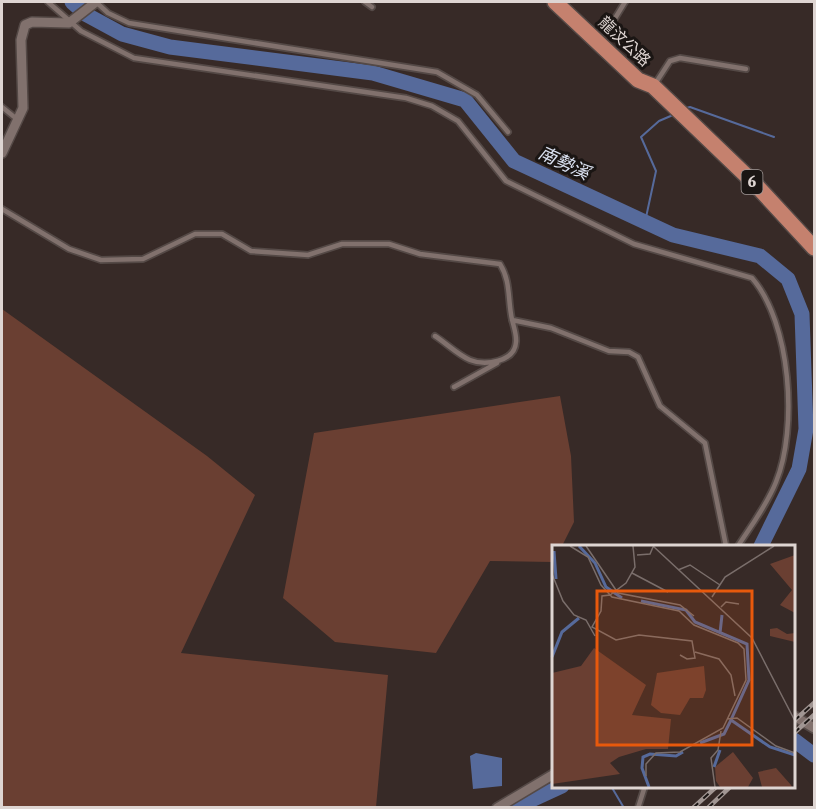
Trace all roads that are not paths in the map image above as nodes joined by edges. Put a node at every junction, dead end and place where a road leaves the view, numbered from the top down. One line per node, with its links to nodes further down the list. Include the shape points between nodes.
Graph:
1 (48, 2): 8 (lane)
2 (95, 2): 8 (street); 14 (lane, via 129,23 437,72 477,95)
3 (365, 2): 7 (lane)
4 (555, 2): 9 (main road, 龍汶公路 / 6)
5 (570, 2): 9 (main road, 龍汶公路 / 6)
6 (625, 2): 9 (lane)
7 (372, 7)
8 (71, 21): 13 (street, via 32,22 21,32 23,108); 23 (lane, via 134,58 365,91 432,106 458,121 506,181 634,244 752,278 770,307 789,393 776,482)
9 (603, 37): 11 (main road, 6, via 646,74)
10 (747, 69): 11 (lane, via 680,58 670,61)
11 (653, 86): 17 (main road, 龍汶公路 / 6, via 755,184)
12 (2, 106): 13 (lane)
13 (18, 120): 15 (street)
14 (508, 132)
15 (2, 153)
16 (2, 209): 18 (lane, via 69,249 101,260 143,260 195,234 222,234 251,251 308,255 342,244 389,243 420,254 493,262 500,264 506,274)
17 (814, 248)
18 (512, 320): 20 (lane, via 516,345); 22 (lane, via 551,328 609,351 629,352 638,357 660,406 705,443)
19 (435, 336): 20 (lane, via 471,360)
20 (505, 359): 21 (lane)
21 (454, 387)
22 (726, 545)
23 (739, 545)
24 (795, 717): 25 (street)
25 (814, 728)
26 (552, 775): 28 (street)
27 (644, 788): 29 (lane)
28 (498, 807)
29 (638, 807)

